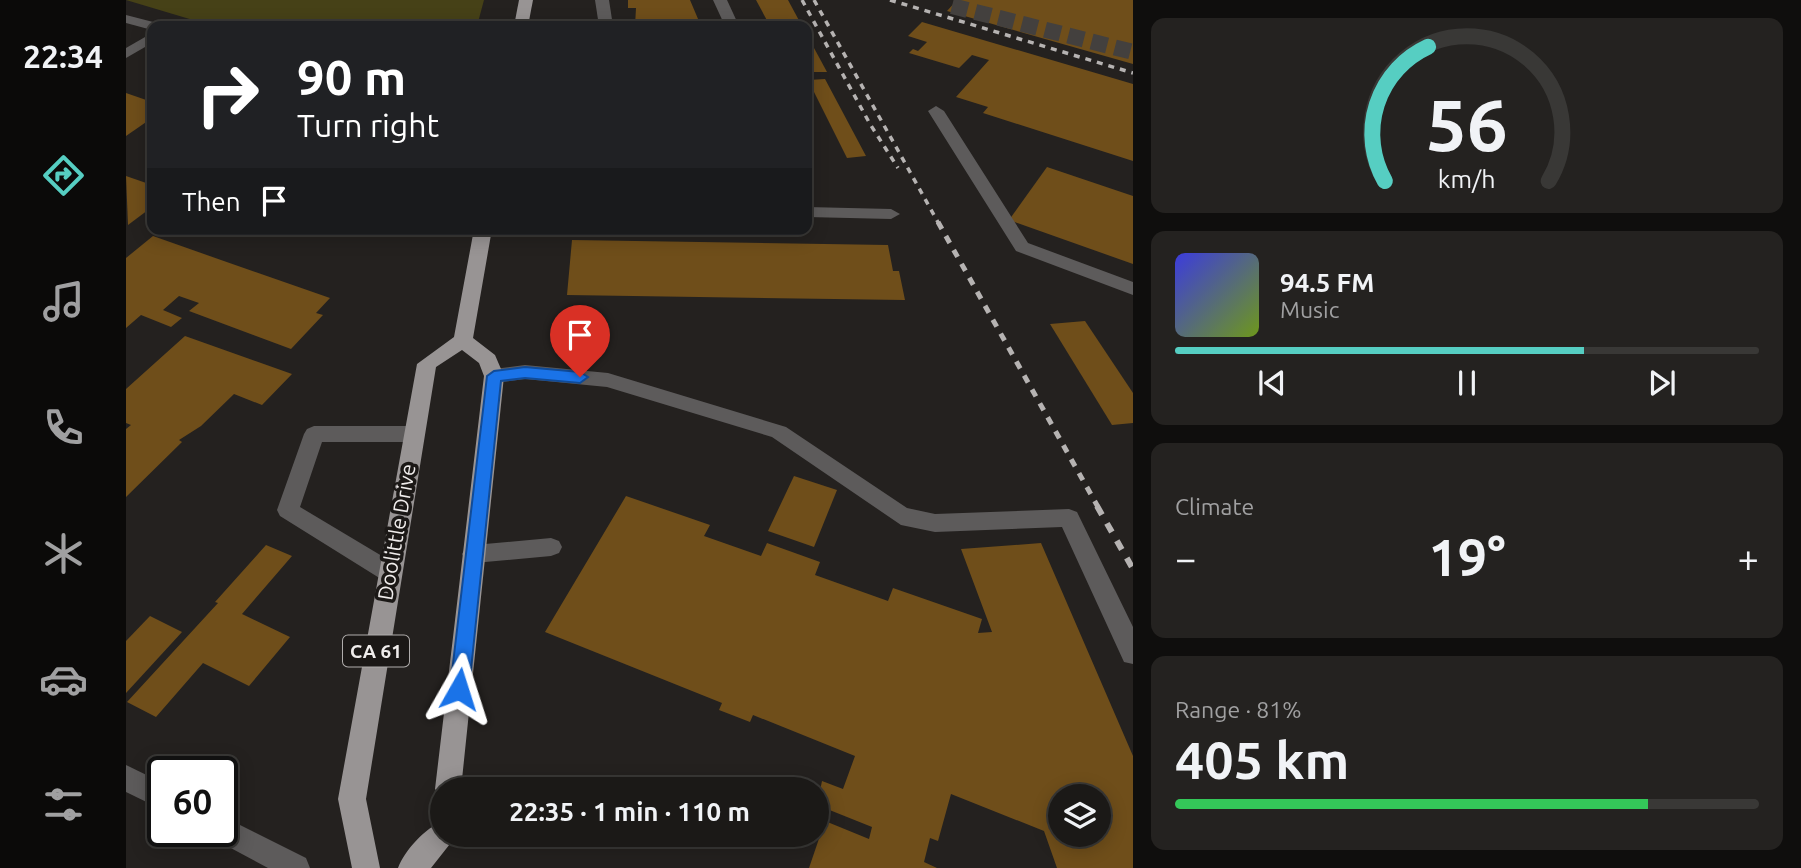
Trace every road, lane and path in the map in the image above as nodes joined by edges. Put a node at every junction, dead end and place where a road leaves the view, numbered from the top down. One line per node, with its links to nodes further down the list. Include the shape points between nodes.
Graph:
1 (526, 0): 5 (main road)
2 (602, 0): 6 (street)
3 (720, 0): 7 (street)
4 (126, 19): 8 (street)
5 (522, 21)
6 (605, 21)
7 (730, 21)
8 (147, 25)
9 (147, 40): 10 (street)
10 (126, 54)
11 (936, 111): 15 (street, via 1022,247)
12 (812, 212): 13 (street)
13 (891, 214)
14 (482, 235): 16 (main road)
15 (1132, 289)
16 (463, 340): 17 (main road, via 488,360); 18 (main road, Doolittle Drive / CA 61, via 427,364)
17 (494, 376): 20 (main road); 22 (street, via 525,372 608,380 779,432 901,516 935,523 1069,518)
18 (414, 434): 21 (main road, Doolittle Drive / CA 61); 21 (street, via 314,434 288,510)
19 (551, 547): 20 (street)
20 (474, 554): 23 (main road)
21 (389, 572): 29 (main road, Doolittle Drive / CA 61, via 352,799)
22 (1132, 654)
23 (449, 777)
24 (126, 778): 25 (street)
25 (147, 789)
26 (238, 837): 28 (street)
27 (431, 847): 30 (main road)
28 (296, 868)
29 (366, 868)
30 (412, 868)

